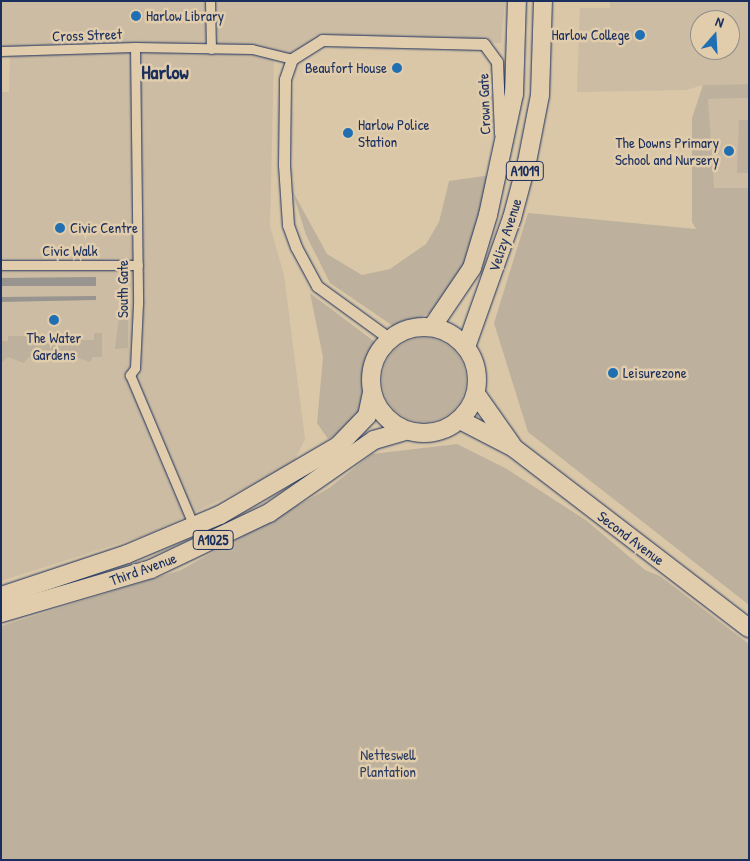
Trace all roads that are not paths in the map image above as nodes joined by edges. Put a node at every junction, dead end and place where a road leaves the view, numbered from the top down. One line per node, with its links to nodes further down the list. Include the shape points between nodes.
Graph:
1 (210, 1): 5 (street)
2 (517, 1): 8 (main road, Velizy Avenue / A1019, via 514,94)
3 (543, 1): 13 (main road, Velizy Avenue / A1019, via 540,95 527,162)
4 (135, 47): 5 (street, Cross Street); 6 (street, Cross Street); 10 (street, South Gate)
5 (211, 48): 7 (street, Cross Street, via 252,50)
6 (1, 52)
7 (292, 59): 8 (street, Crown Gate, via 322,40 468,41 491,50 500,89); 12 (street, via 285,78 284,165 288,225 317,286)
8 (500, 157): 11 (main road, Velizy Avenue / A1019, via 472,268)
9 (1, 265): 10 (street, Civic Walk)
10 (138, 265): 19 (street, South Gate, via 137,354 130,375)
11 (432, 328): 12 (main road, via 410,329); 13 (main road, via 450,333)
12 (390, 339): 14 (main road, via 374,360)
13 (466, 347): 15 (main road, via 477,372)
14 (372, 392): 17 (main road, via 381,412); 20 (main road, Third Avenue / A1025, via 367,416 338,446 220,515 127,554)
15 (476, 394): 16 (main road); 18 (main road, Second Avenue)
16 (460, 420): 17 (main road, via 440,432); 18 (main road, Second Avenue)
17 (406, 431): 21 (main road, Third Avenue / A1025, via 374,440 269,512 151,569)
18 (514, 448): 22 (main road, Second Avenue)
19 (190, 517)
20 (1, 596)
21 (1, 613)
22 (749, 628)

